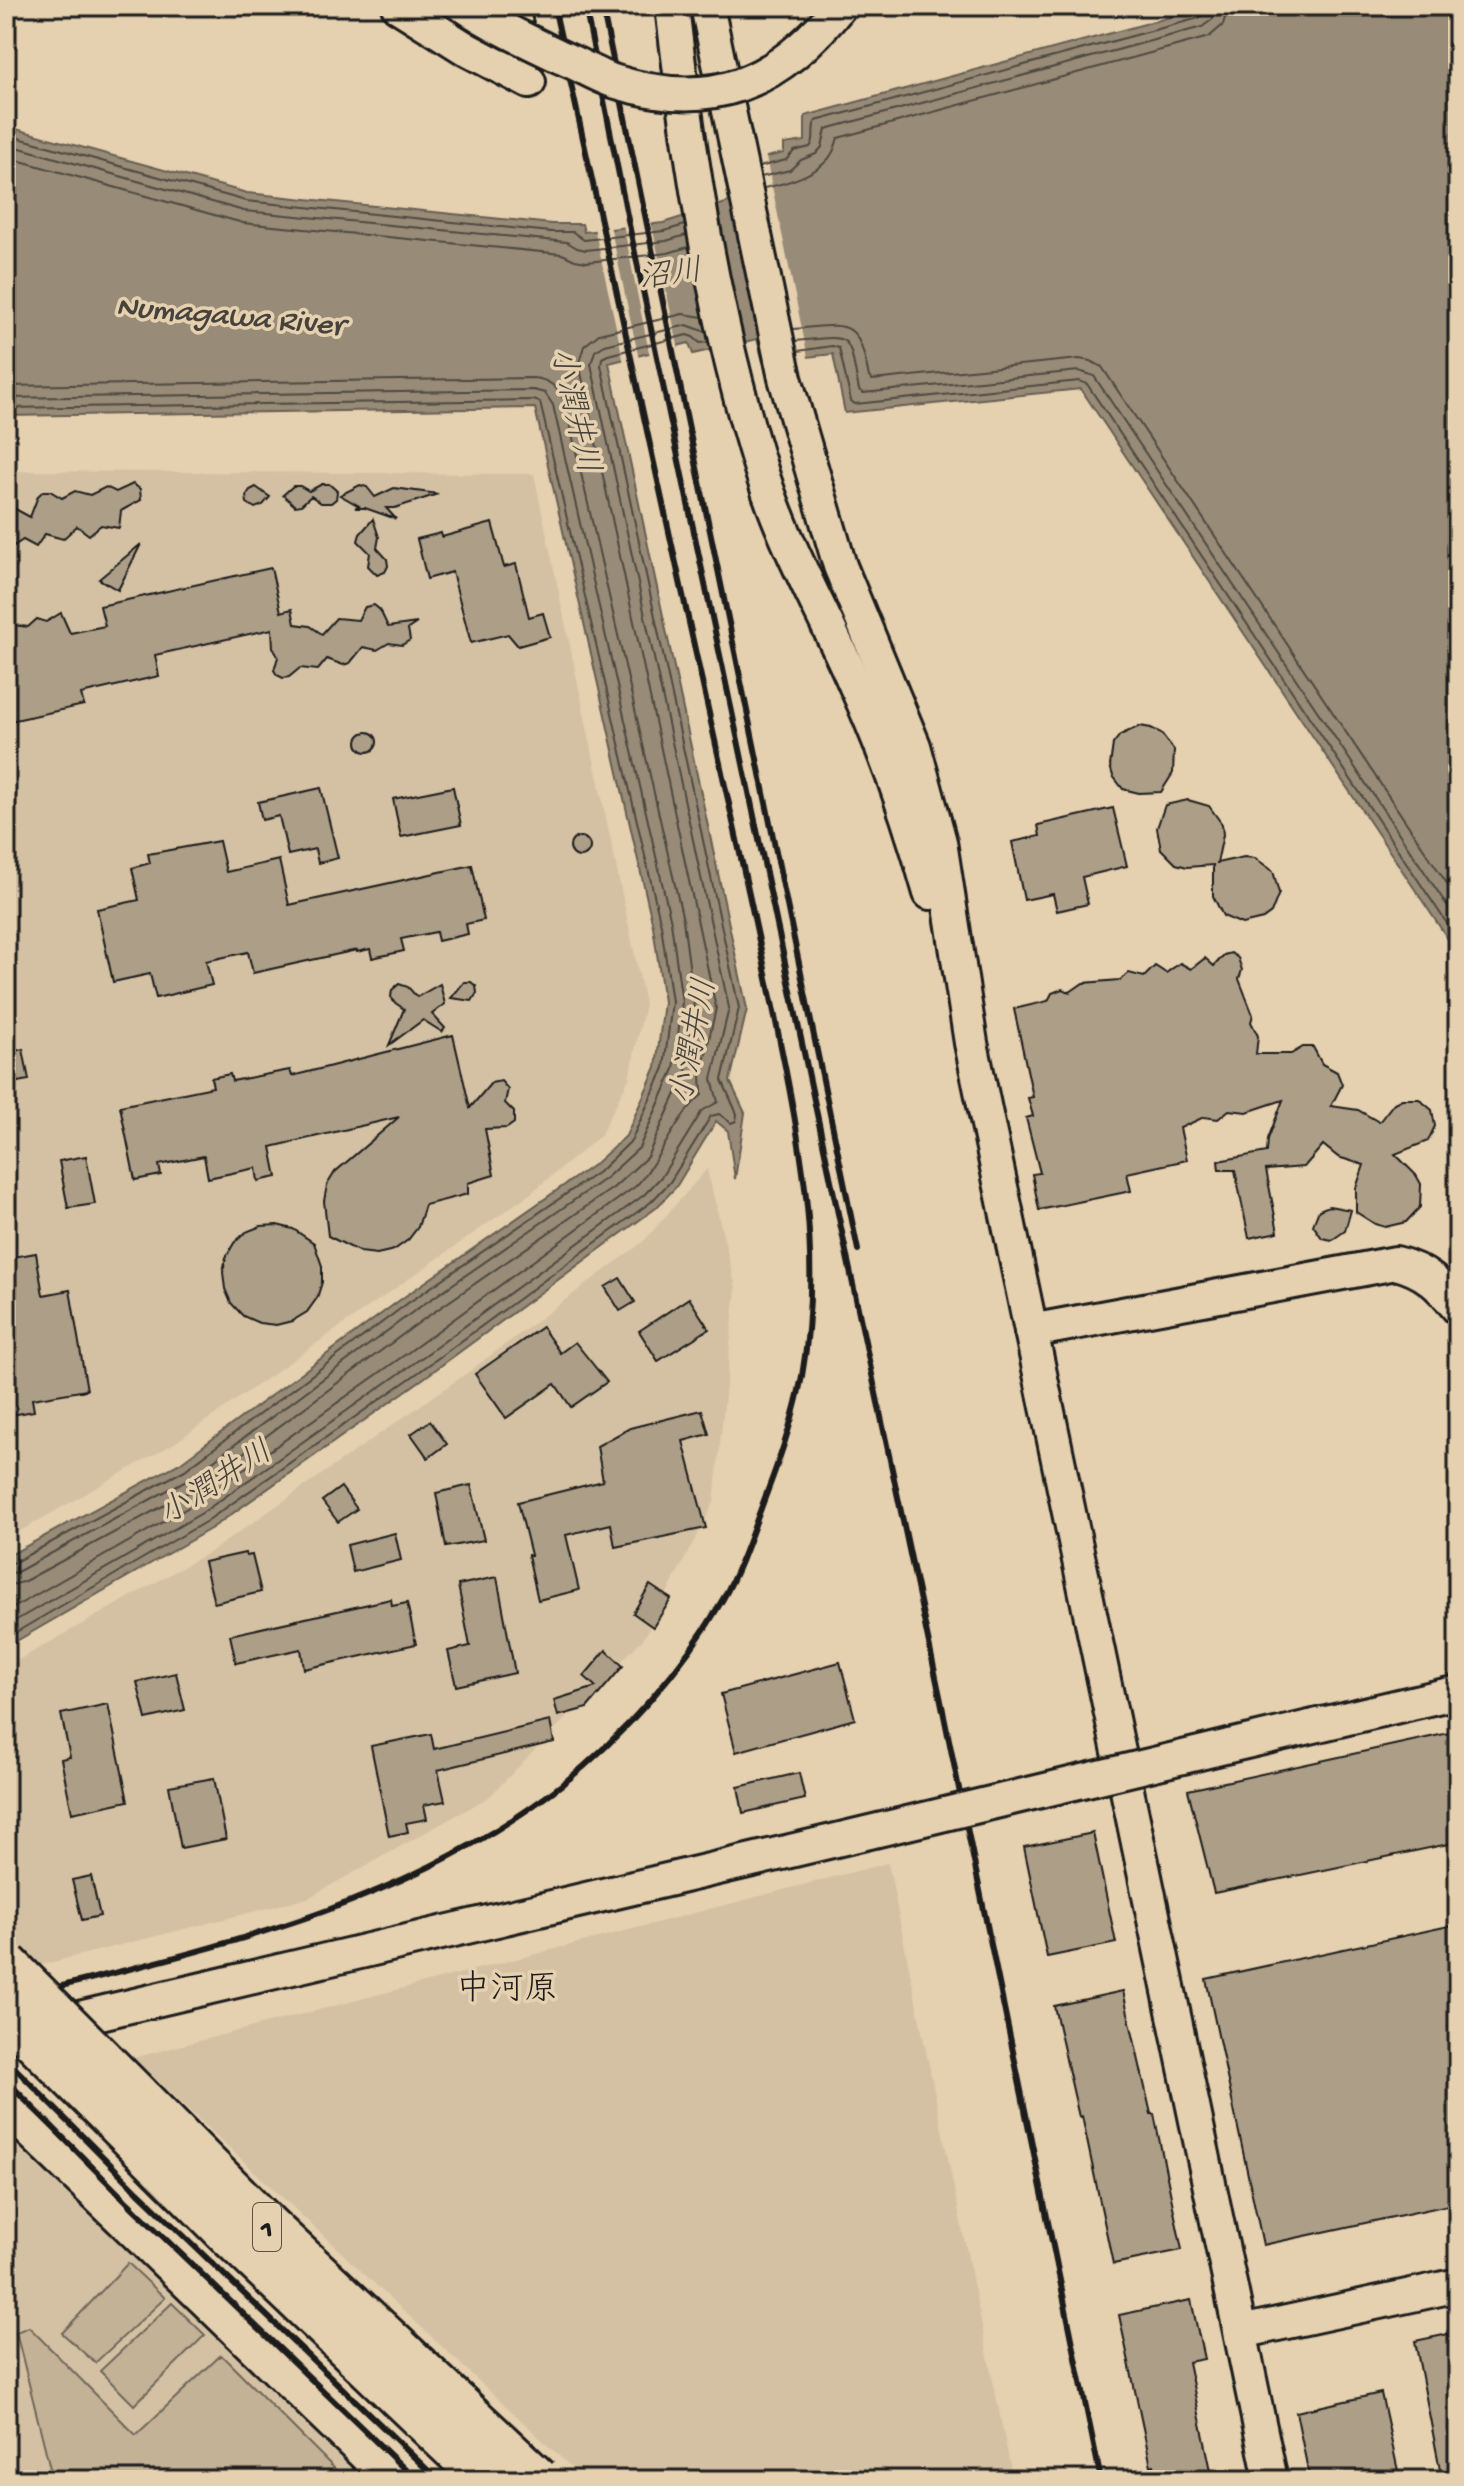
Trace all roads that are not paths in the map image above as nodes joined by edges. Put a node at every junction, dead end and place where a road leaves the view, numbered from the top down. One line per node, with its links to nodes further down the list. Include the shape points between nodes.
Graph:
1 (398, 6): 3 (street, via 529,82)
2 (465, 6): 6 (street, bridge, via 612,80 671,94 735,86 774,70)
3 (512, 6)
4 (672, 6): 7 (street, via 698,197 731,359 763,478 855,683 912,832)
5 (707, 6): 7 (street, via 785,378 840,566 914,746 940,842)
6 (840, 6)
7 (971, 1043): 9 (street)
8 (1458, 1308): 9 (street, via 1419,1269 1396,1263)
9 (1031, 1331): 16 (street)
10 (1458, 1692): 13 (street, bridge)
11 (6, 1965): 19 (highway, 1, bridge, via 266,2226)
12 (6, 2011): 18 (highway, 1, bridge)
13 (6, 2035)
14 (6, 2108): 17 (street)
15 (1458, 2285): 16 (street)
16 (1241, 2332): 20 (street)
17 (391, 2480)
18 (488, 2480)
19 (537, 2480)
20 (1271, 2480)

